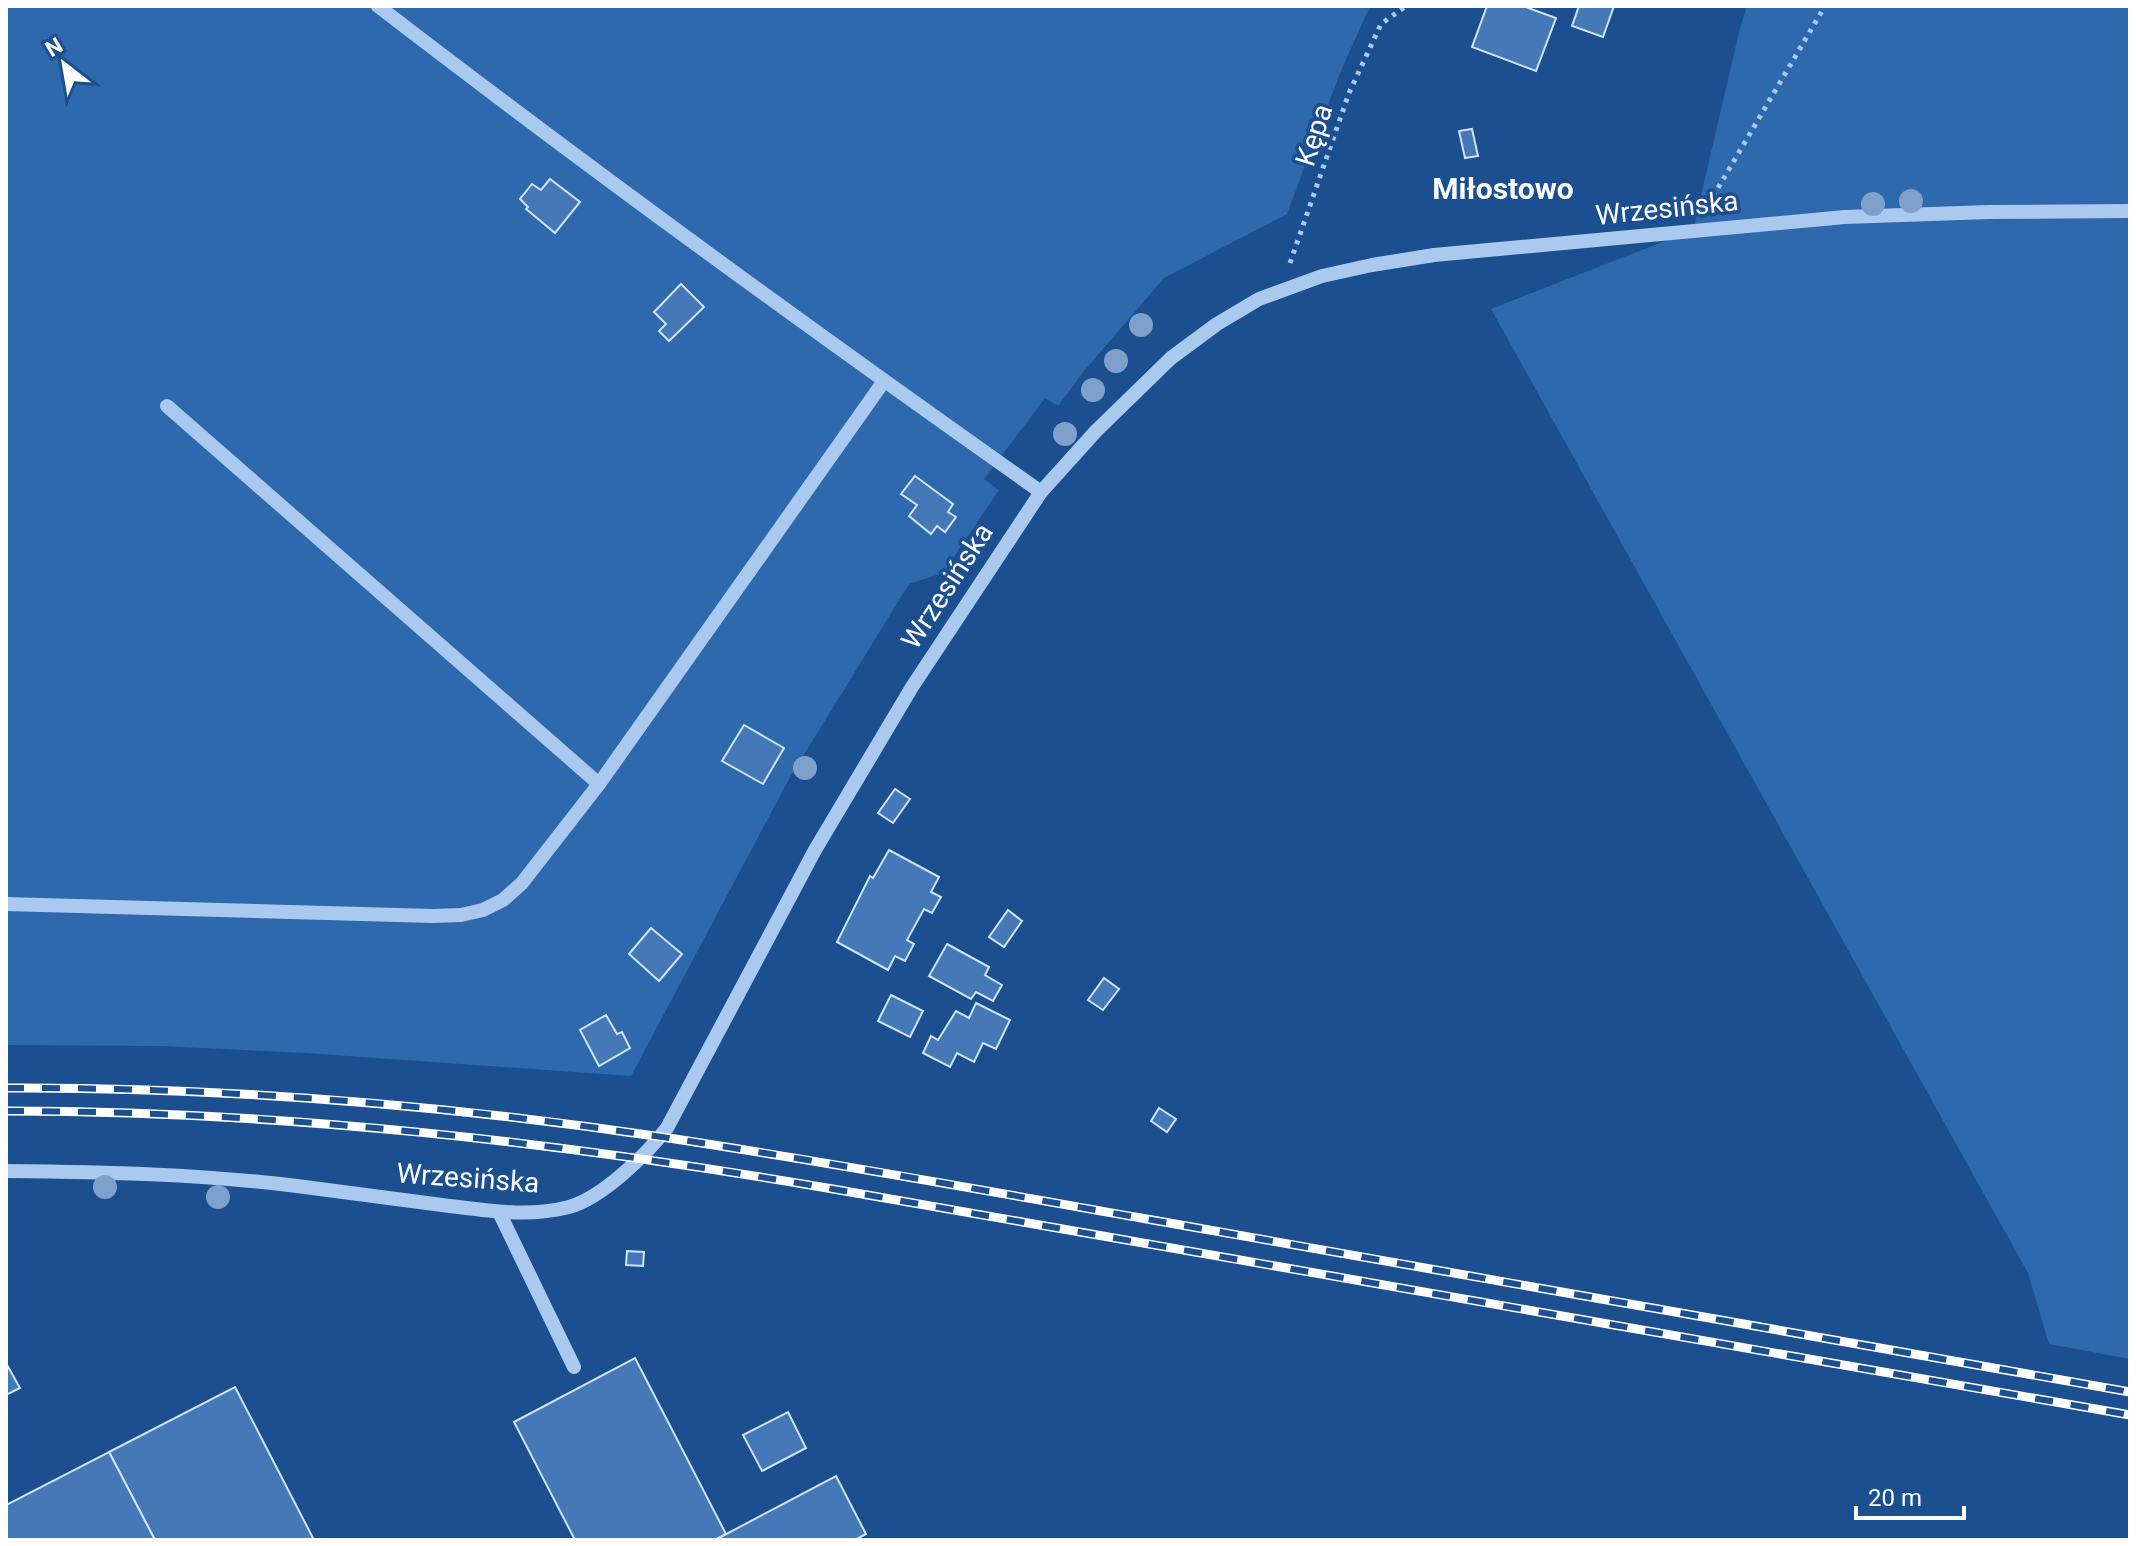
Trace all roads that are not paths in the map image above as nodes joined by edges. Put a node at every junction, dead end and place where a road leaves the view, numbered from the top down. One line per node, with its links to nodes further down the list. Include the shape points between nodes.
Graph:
1 (378, 6): 3 (street)
2 (2130, 211): 5 (street, Wrzesińska, via 1845,217 1372,265 1280,290 1217,324 1171,358)
3 (884, 381): 5 (street); 6 (street)
4 (167, 406): 6 (street)
5 (1041, 492): 9 (street, Wrzesińska, via 912,687 815,850 667,1128 640,1158 573,1206 537,1214)
6 (599, 784): 7 (street, via 522,883 503,900 461,915)
7 (6, 904)
8 (6, 1171): 9 (street, Wrzesińska, via 162,1173)
9 (499, 1212): 10 (street)
10 (574, 1367)

